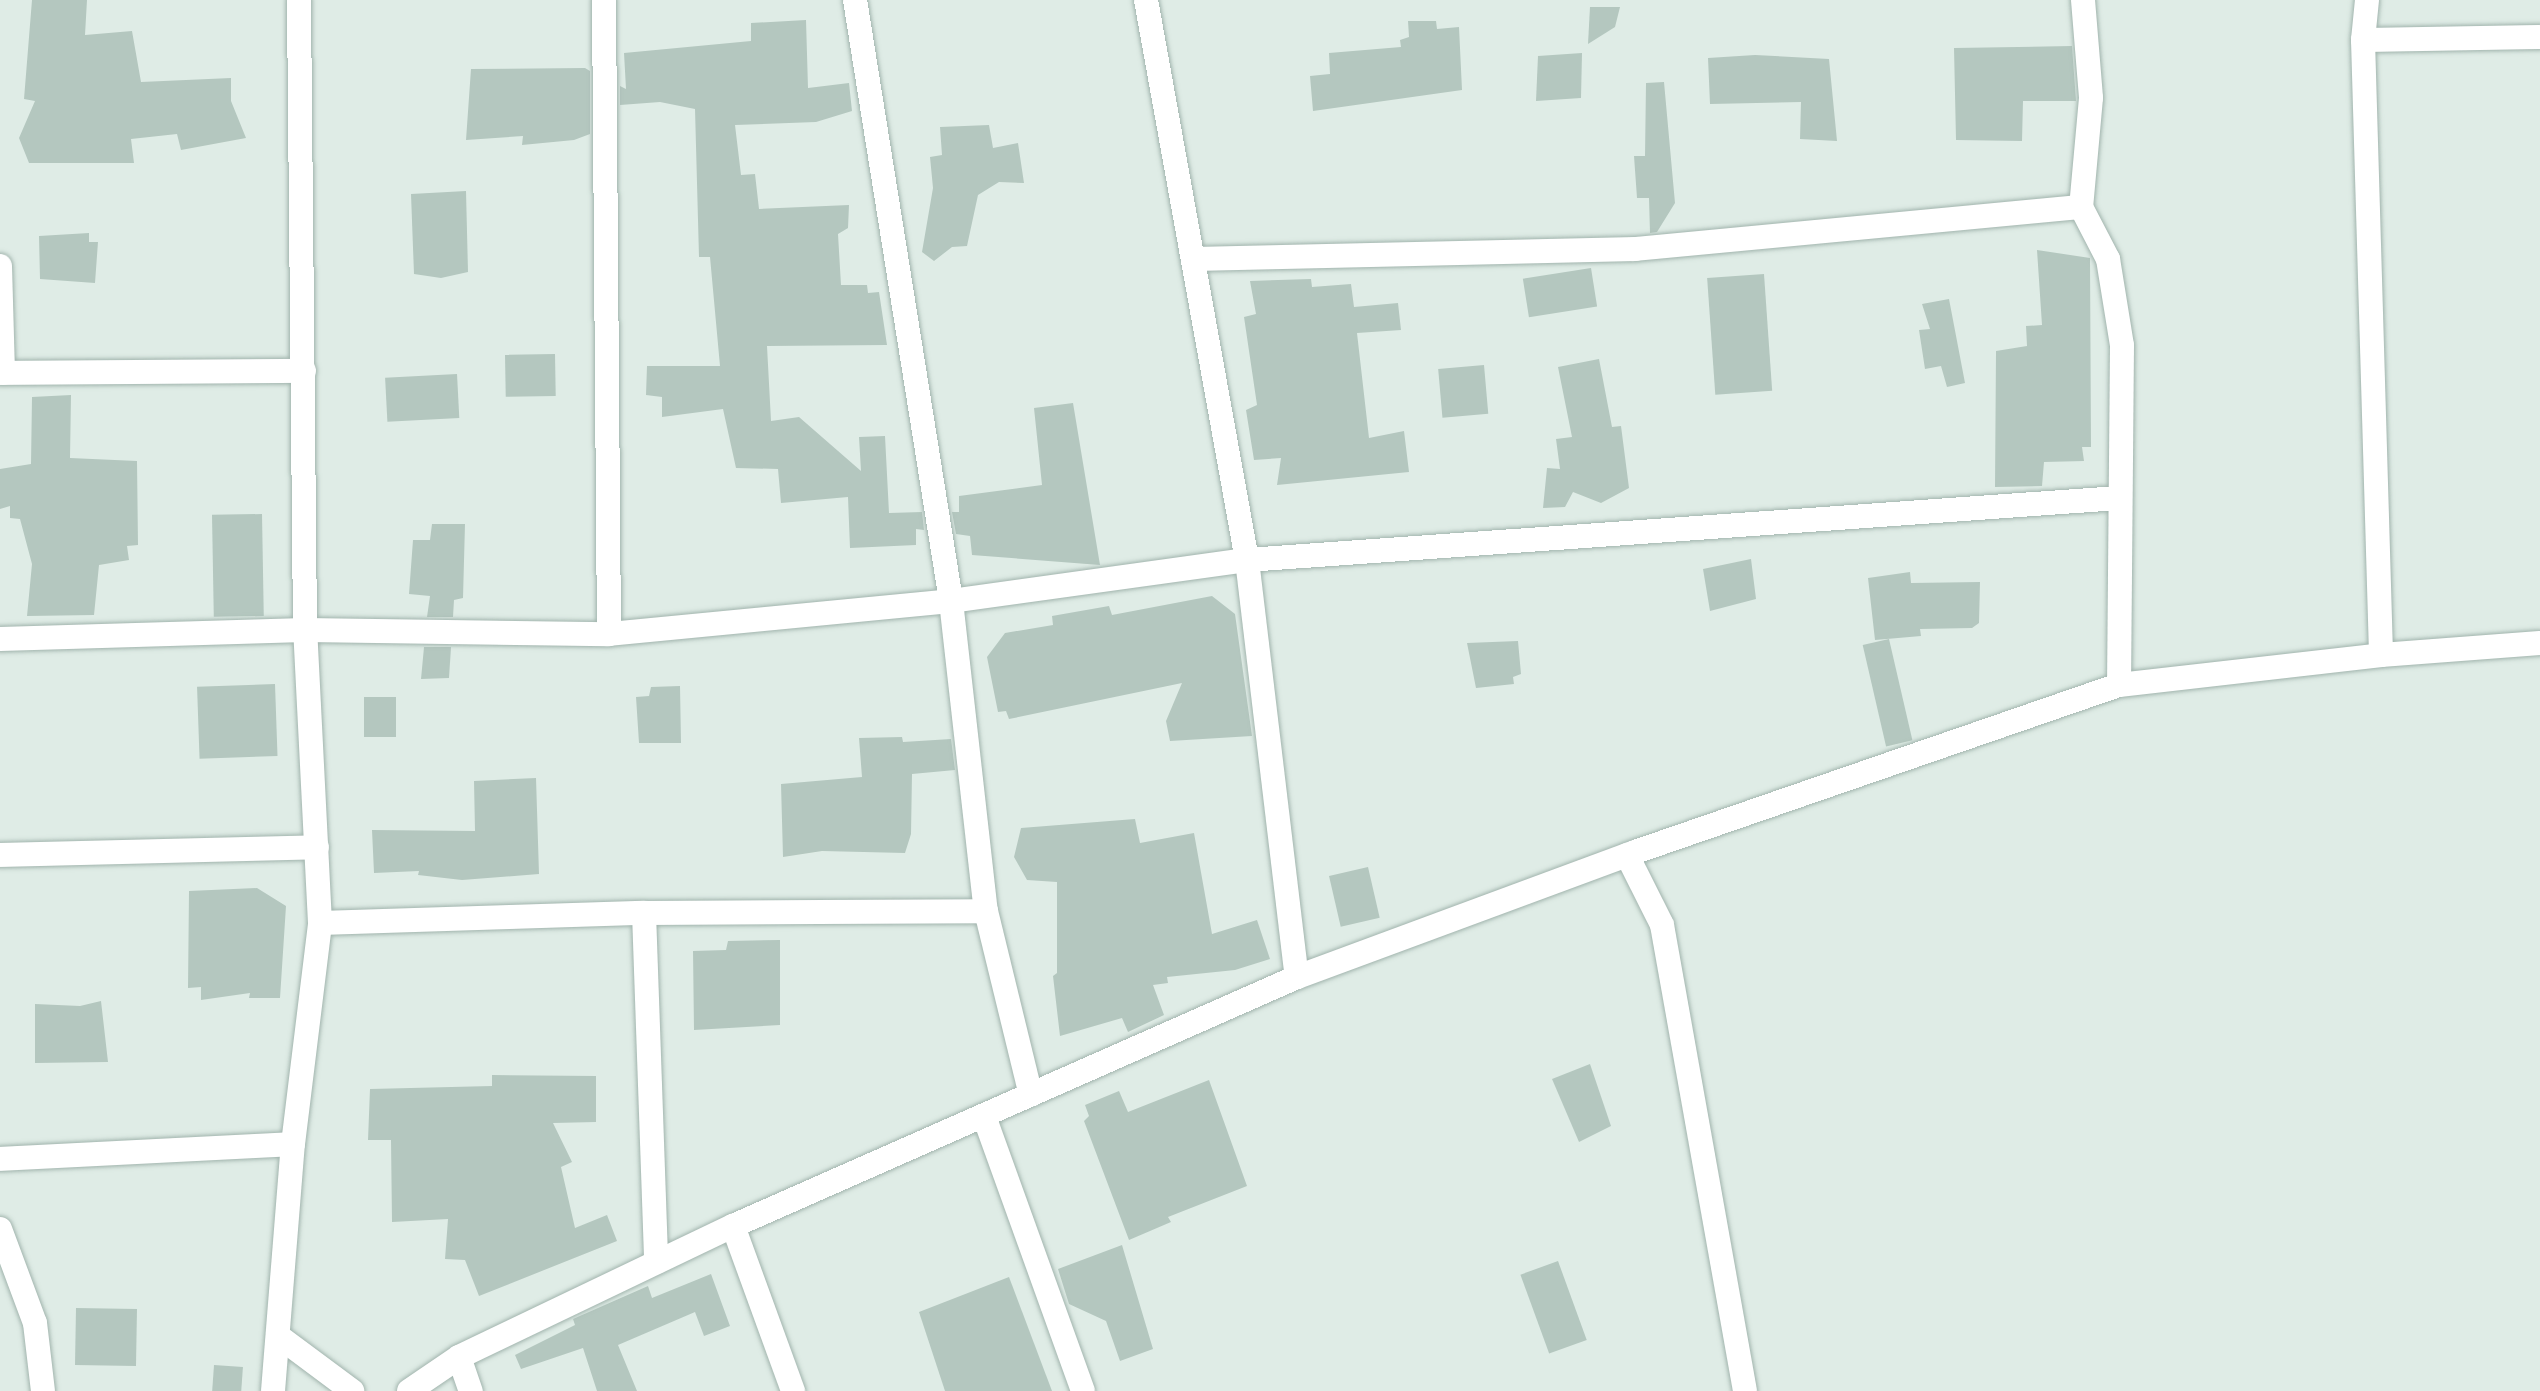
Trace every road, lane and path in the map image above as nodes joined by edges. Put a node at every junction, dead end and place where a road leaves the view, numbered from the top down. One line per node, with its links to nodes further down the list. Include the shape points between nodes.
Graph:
1 (299, 0): 12 (street)
2 (604, 0): 18 (street)
3 (855, 0): 16 (street)
4 (1146, 0): 10 (street)
5 (2083, 0): 9 (street, via 2091,98)
6 (2367, 0): 8 (street)
7 (2540, 37): 8 (street)
8 (2363, 40): 21 (street)
9 (2081, 207): 10 (street, via 1635,249); 14 (street, via 2108,259 2122,345)
10 (1195, 259): 15 (street)
11 (0, 266): 13 (street)
12 (304, 371): 13 (street); 17 (street)
13 (2, 373)
14 (2119, 498): 15 (street); 22 (street)
15 (1247, 560): 16 (street); 29 (street)
16 (951, 601): 18 (street); 26 (street)
17 (305, 630): 18 (street); 19 (street); 23 (street)
18 (609, 634)
19 (0, 639)
20 (2540, 643): 21 (street)
21 (2381, 655): 22 (street)
22 (2119, 685): 25 (street)
23 (317, 847): 24 (street); 28 (street)
24 (0, 855)
25 (1627, 855): 29 (street); 46 (street, via 1662,925)
26 (986, 911): 27 (street); 30 (street)
27 (644, 913): 28 (street); 36 (street)
28 (320, 923): 32 (street)
29 (1297, 977): 30 (street)
30 (1031, 1095): 31 (street)
31 (984, 1116): 34 (street); 45 (street)
32 (293, 1144): 33 (street); 37 (street)
33 (0, 1159)
34 (733, 1226): 36 (street); 44 (street)
35 (0, 1229): 39 (street, via 35,1323)
36 (656, 1262): 38 (street)
37 (281, 1338): 40 (street); 41 (street)
38 (459, 1357): 42 (street); 43 (street)
39 (43, 1391)
40 (273, 1391)
41 (352, 1391)
42 (409, 1391)
43 (471, 1391)
44 (793, 1391)
45 (1083, 1391)
46 (1745, 1391)

